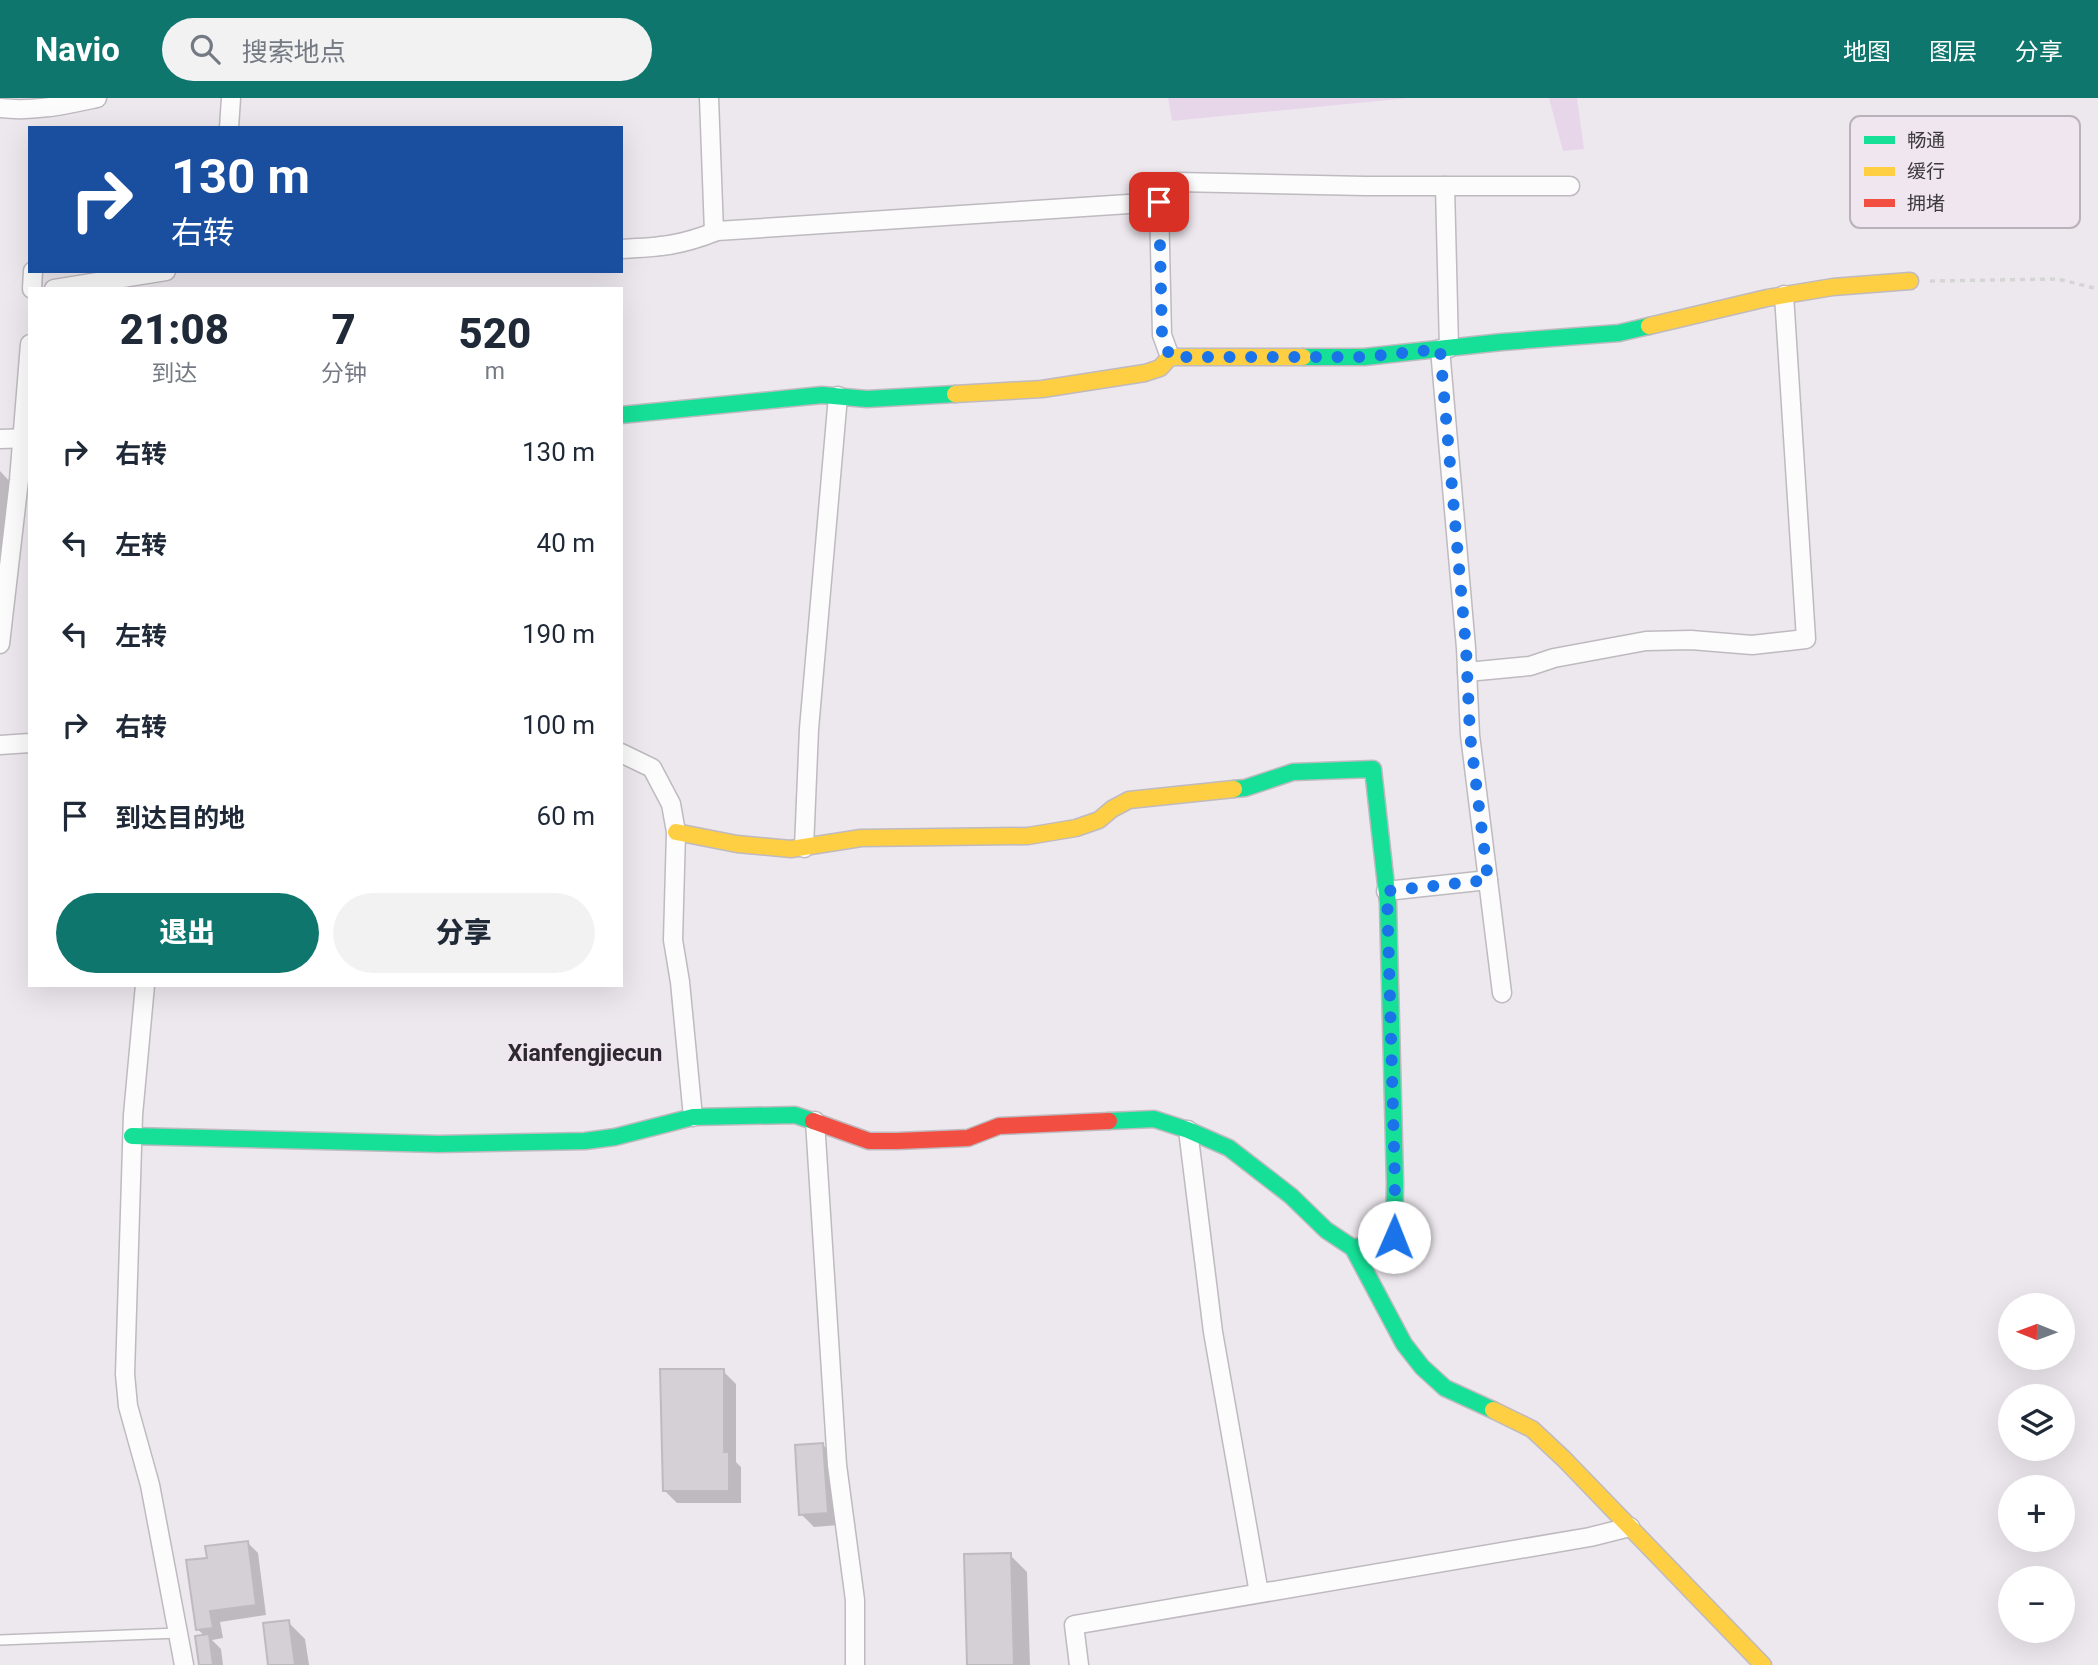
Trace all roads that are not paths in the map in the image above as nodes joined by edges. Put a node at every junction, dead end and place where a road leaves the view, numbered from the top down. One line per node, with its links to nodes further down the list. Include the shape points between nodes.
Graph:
1 (97, 98): 5 (street)
2 (230, 98): 7 (street)
3 (709, 98): 11 (street)
4 (0, 108): 5 (street)
5 (35, 109): 6 (street)
6 (35, 126)
7 (229, 126)
8 (1446, 186): 9 (street); 10 (street, via 1177,182 1165,186); 17 (street)
9 (1570, 186)
10 (1159, 202): 11 (street); 18 (street, via 1162,335)
11 (714, 232): 12 (street, via 668,247)
12 (623, 249)
13 (154, 273): 15 (street)
14 (1910, 281): 16 (street)
15 (66, 287)
16 (1784, 295): 17 (street, via 1619,332); 25 (street, via 1806,639 1752,645 1646,641 1530,666)
17 (1445, 348): 18 (street, via 1364,357); 25 (street)
18 (1170, 357): 20 (street, via 1160,368 1144,373 1042,389 867,399)
19 (28, 391): 22 (street)
20 (838, 396): 21 (street); 30 (street, via 809,729)
21 (623, 415)
22 (26, 438): 23 (street); 24 (street)
23 (0, 439)
24 (0, 644)
25 (1468, 672): 31 (street, via 1470,735)
26 (28, 743): 27 (street)
27 (0, 745)
28 (623, 754): 29 (street, via 652,768 671,804)
29 (676, 832): 30 (street, via 737,844); 35 (street, via 673,940)
30 (804, 848): 32 (street, via 861,838 1028,836 1099,820 1129,800 1245,788 1293,772 1373,769)
31 (1488, 880): 32 (street); 34 (street)
32 (1387, 891): 39 (street, via 1394,1237)
33 (145, 987): 38 (street)
34 (1502, 993)
35 (693, 1117): 36 (street, via 795,1115); 38 (street, via 585,1141 439,1144)
36 (815, 1121): 37 (street, via 869,1141 968,1138 999,1126 1154,1119); 45 (street, via 837,1465 855,1600)
37 (1188, 1130): 39 (street, via 1229,1148); 41 (street, via 1213,1332)
38 (132, 1136): 42 (street, via 125,1374)
39 (1353, 1248): 40 (street, via 1404,1344 1422,1367 1445,1388 1532,1429)
40 (1630, 1527): 41 (street); 47 (street)
41 (1259, 1593): 46 (street, via 1074,1625)
42 (178, 1633): 43 (lane); 44 (street)
43 (0, 1640)
44 (184, 1665)
45 (855, 1665)
46 (1079, 1665)
47 (1763, 1665)

